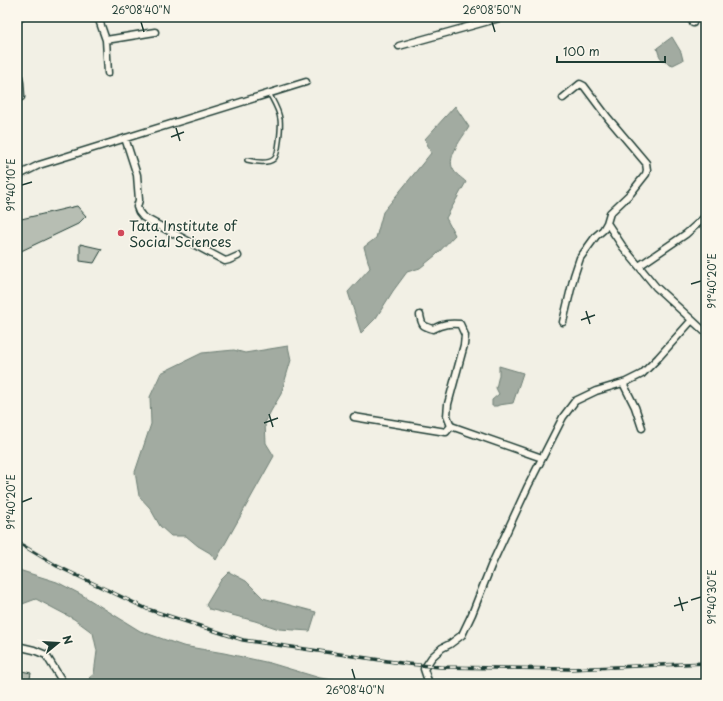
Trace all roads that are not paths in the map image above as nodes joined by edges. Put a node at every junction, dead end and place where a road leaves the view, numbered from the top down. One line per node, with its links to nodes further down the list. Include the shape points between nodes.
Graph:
1 (22, 17): 4 (street)
2 (98, 17): 6 (street)
3 (503, 17): 7 (street)
4 (17, 20)
5 (156, 32): 6 (street)
6 (106, 40): 9 (street)
7 (399, 46)
8 (17, 65): 12 (street)
9 (108, 72)
10 (306, 82): 11 (street)
11 (269, 93): 14 (street); 15 (lane, via 280,118 280,140 276,157 267,162)
12 (21, 97)
13 (564, 98): 18 (street, via 580,84 584,86 646,164 646,174 610,214)
14 (125, 138): 16 (street, via 39,165); 19 (street, via 137,175 137,207 143,217 225,261)
15 (247, 160)
16 (17, 176)
17 (706, 216): 20 (street, via 686,234)
18 (606, 223): 20 (street); 23 (street, via 580,258)
19 (238, 256)
20 (639, 266): 22 (street, via 656,287)
21 (420, 315): 27 (street, via 425,327 433,329 443,324 460,324 465,335 446,416)
22 (692, 320): 24 (street); 25 (street, via 642,374)
23 (563, 322)
24 (706, 333)
25 (623, 383): 28 (street, via 635,406); 29 (street, via 575,401 563,417)
26 (354, 417): 27 (street, via 446,432)
27 (452, 426): 29 (street)
28 (642, 428)
29 (542, 458): 32 (street, via 462,635 442,648 424,670)
30 (17, 646): 31 (street, via 46,655)
31 (64, 684)
32 (429, 684)

